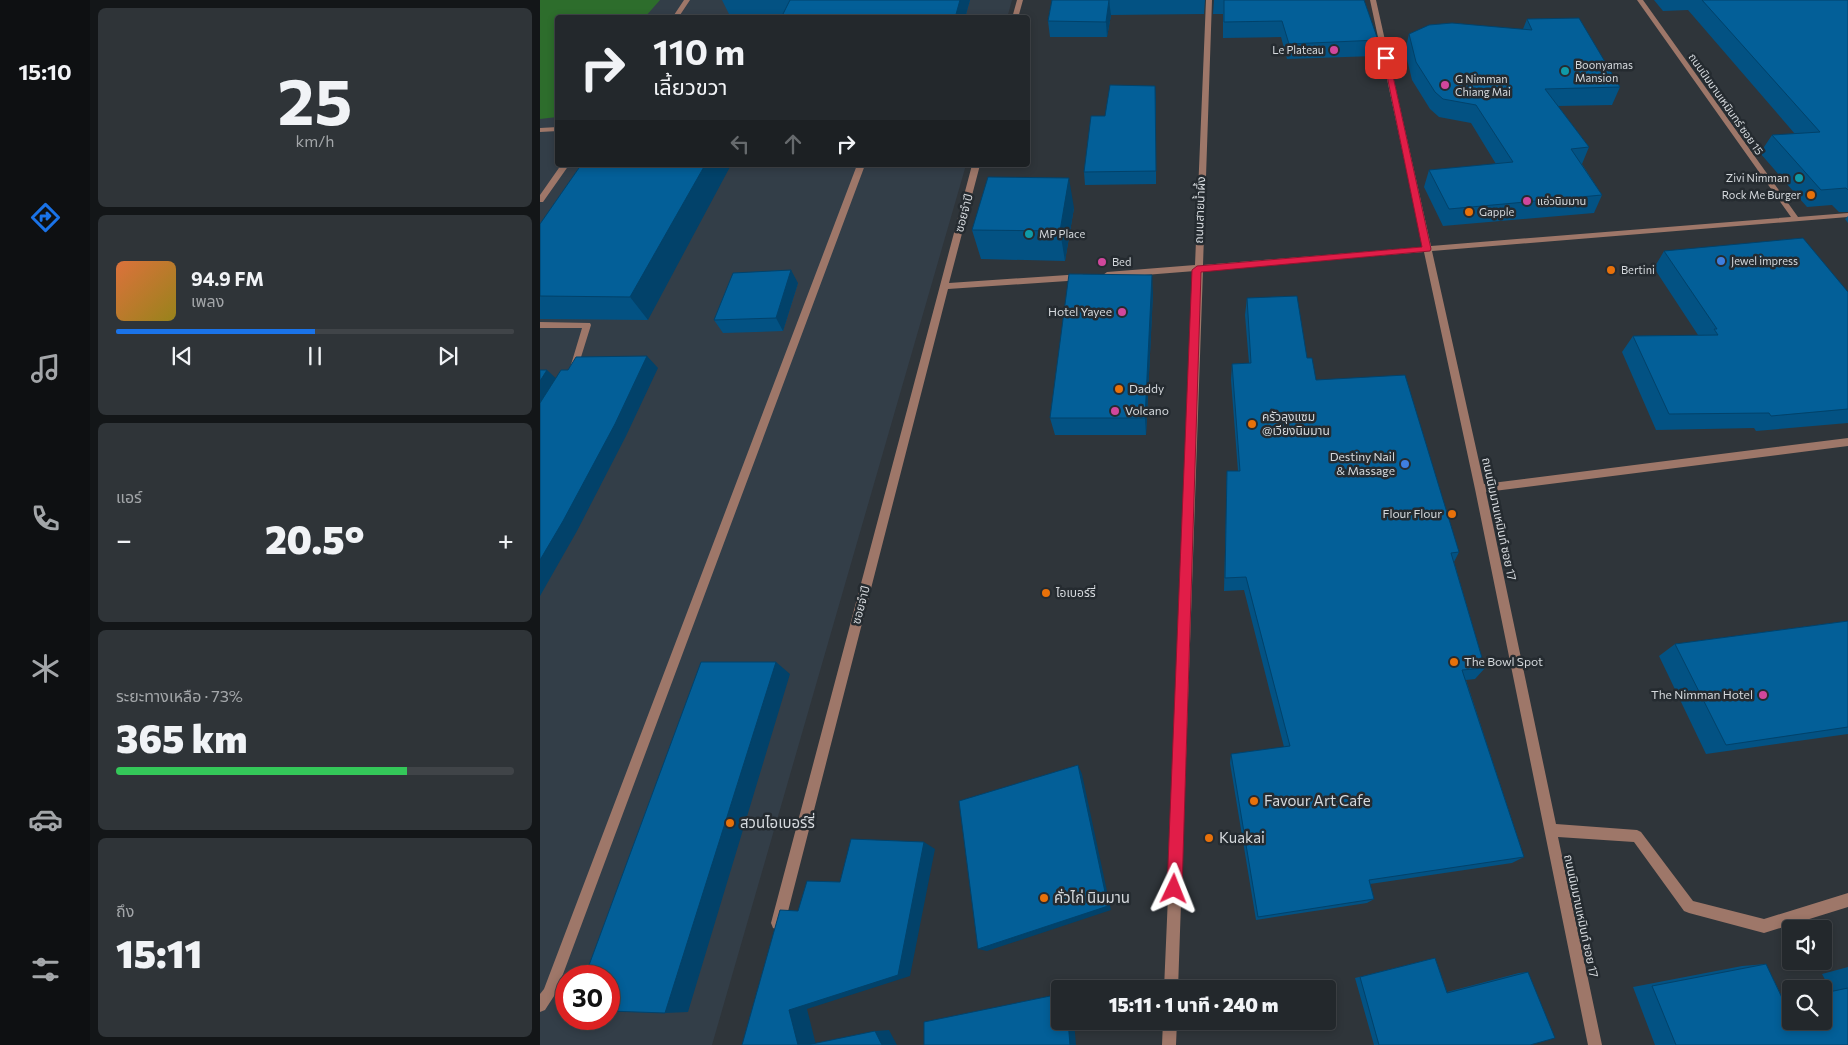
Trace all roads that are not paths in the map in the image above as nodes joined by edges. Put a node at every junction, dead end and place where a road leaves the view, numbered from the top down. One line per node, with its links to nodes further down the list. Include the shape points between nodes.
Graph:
1 (688, 0): 6 (street)
2 (1020, 0): 7 (street)
3 (1208, 0): 17 (street, ถนนสายน้ำผึ้ง)
4 (1373, 0): 16 (street, ถนนนิมมานเหมินท์ ซอย 17)
5 (1640, 0): 15 (street, ถนนนิมมานเหมินทร์ ซอย 15)
6 (677, 15)
7 (1016, 15)
8 (555, 129): 9 (street)
9 (540, 130)
10 (565, 167): 13 (street)
11 (860, 167): 29 (street, via 549,993)
12 (975, 167): 20 (street, ซอยจำปี)
13 (540, 200)
14 (1848, 214): 15 (street)
15 (1796, 219): 16 (street)
16 (1427, 249): 17 (street); 24 (street, ถนนนิมมานเหมินท์ ซอย 17)
17 (1197, 270): 18 (street); 28 (street, ถนนสายน้ำผึ้ง)
18 (1099, 276)
19 (1090, 277): 20 (street)
20 (944, 286): 27 (street, ซอยจำปี)
21 (540, 325): 22 (street, via 587,325)
22 (568, 380)
23 (1848, 442): 24 (street)
24 (1480, 489): 25 (street, ถนนนิมมานเหมินท์ ซอย 17)
25 (1550, 830): 26 (street, via 1637,836 1689,906 1764,926); 32 (street, ถนนนิมมานเหมินท์ ซอย 17)
26 (1848, 900)
27 (776, 930)
28 (1171, 980)
29 (540, 1005)
30 (1170, 1030): 31 (street)
31 (1169, 1045)
32 (1595, 1045)

